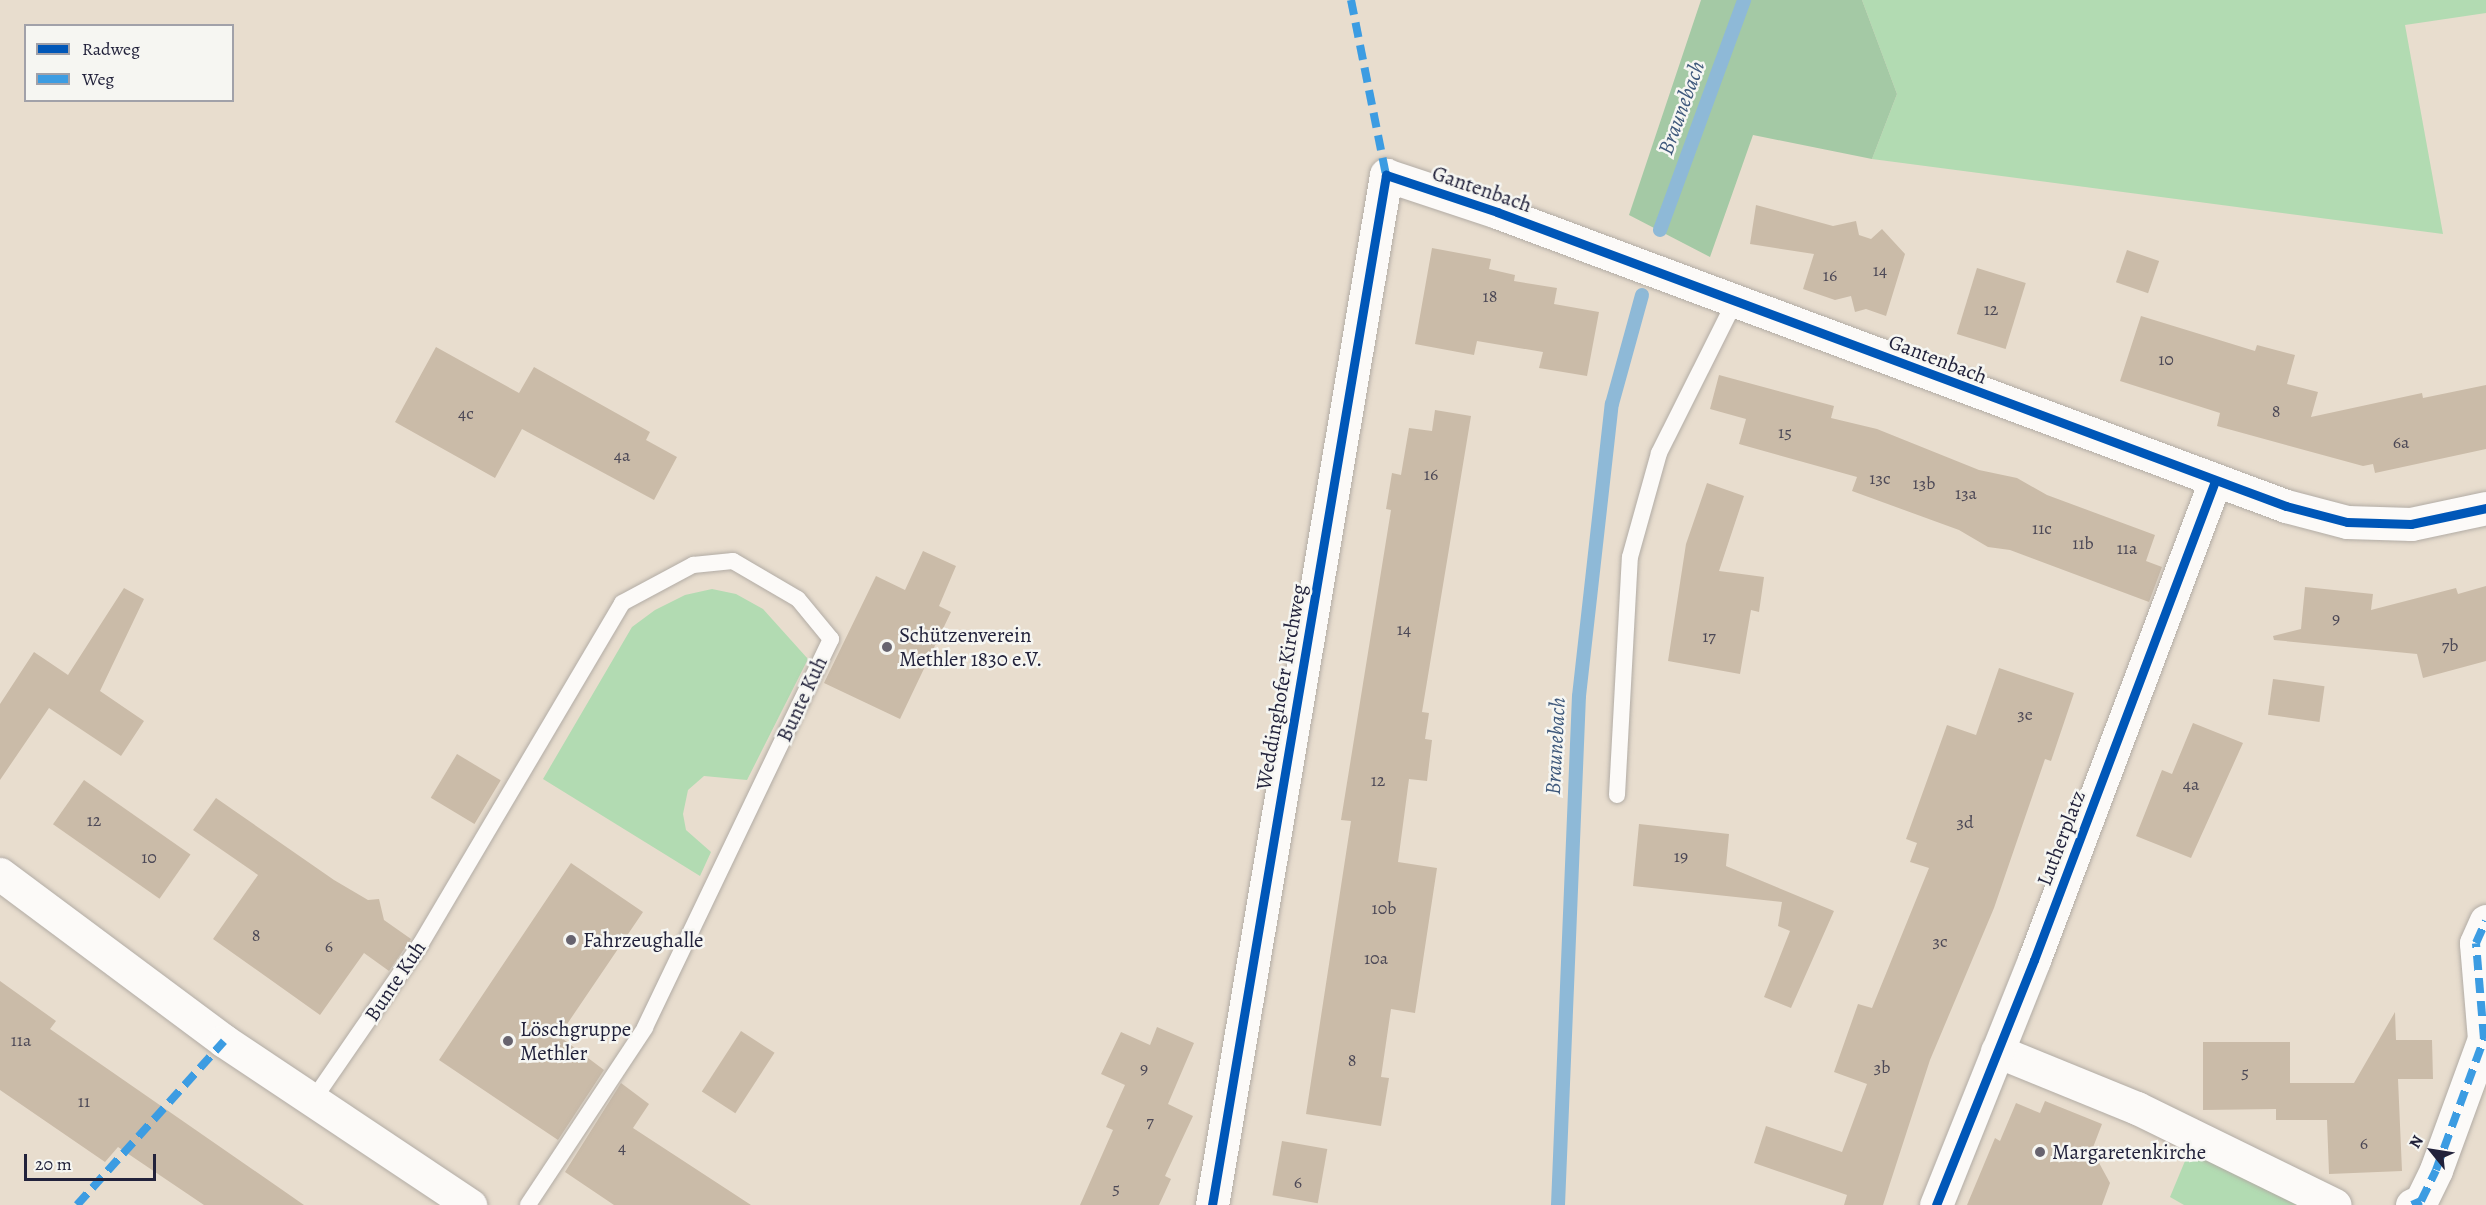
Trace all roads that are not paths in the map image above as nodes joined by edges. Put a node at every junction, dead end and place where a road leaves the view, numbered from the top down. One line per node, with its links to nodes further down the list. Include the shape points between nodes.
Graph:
1 (1386, 174): 2 (street, Gantenbach); 12 (street, Weddinghofer Kirchweg)
2 (1735, 301): 3 (street, Gantenbach); 5 (lane, via 1659,453 1630,557)
3 (2215, 481): 4 (street, Gantenbach, via 2347,522 2411,524); 8 (street, Lutherplatz)
4 (2486, 508)
5 (1617, 795)
6 (0, 874): 9 (street, via 224,1041)
7 (2486, 921): 15 (street, via 2476,943 2484,1039 2436,1170 2421,1201)
8 (1997, 1051): 13 (street, Lutherplatz); 14 (street, via 2137,1108)
9 (313, 1100): 10 (street); 11 (lane, Bunte Kuh, via 420,945 622,603 693,565 733,561 798,599 831,639 645,1028)
10 (470, 1205)
11 (528, 1205)
12 (1212, 1205)
13 (1936, 1205)
14 (2335, 1205)
15 (2412, 1205)

